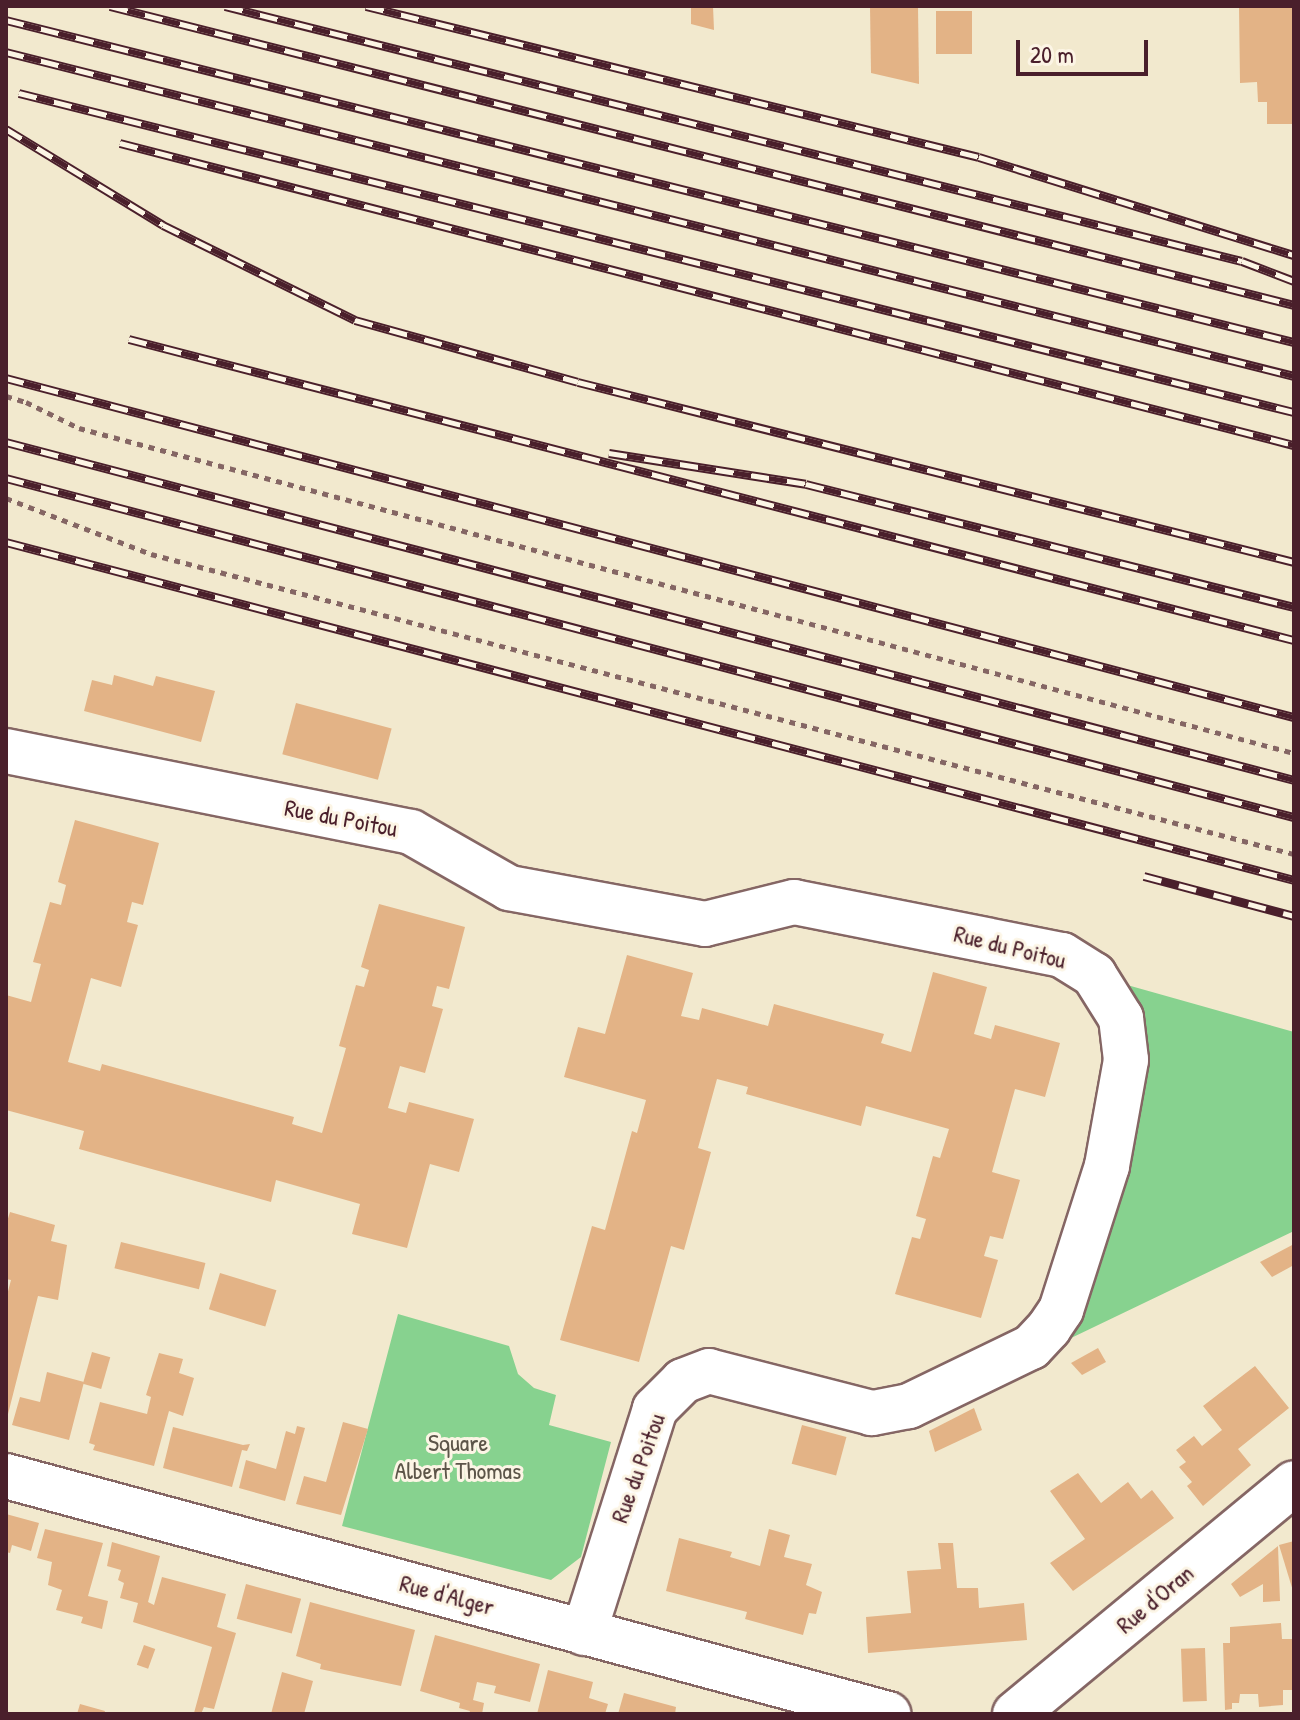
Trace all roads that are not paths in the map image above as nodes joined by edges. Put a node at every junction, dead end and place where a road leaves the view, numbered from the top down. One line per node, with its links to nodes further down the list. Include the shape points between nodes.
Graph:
1 (6, 751): 4 (street, Rue du Poitou, via 411,832 509,888 705,924 794,902 1062,955 1094,975 1121,1018 1126,1060 1107,1166 1061,1310 1031,1347 909,1406 872,1413 709,1371 683,1381 655,1409)
2 (6, 1476): 4 (street, Rue d'Alger)
3 (1294, 1483): 6 (street, Rue d'Oran)
4 (584, 1633): 5 (street, Rue d'Alger)
5 (888, 1714)
6 (1015, 1714)

